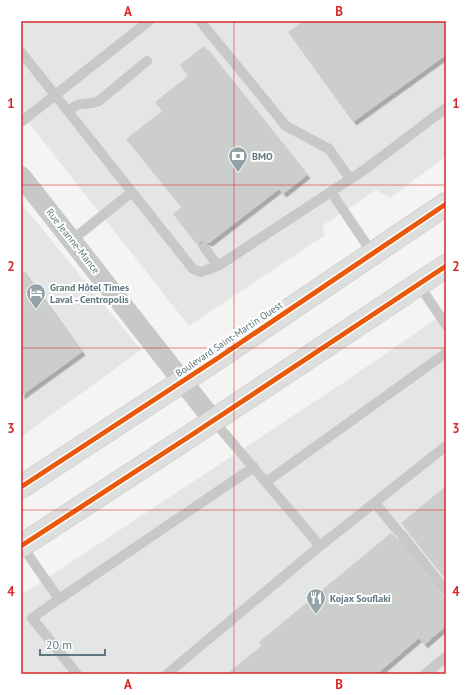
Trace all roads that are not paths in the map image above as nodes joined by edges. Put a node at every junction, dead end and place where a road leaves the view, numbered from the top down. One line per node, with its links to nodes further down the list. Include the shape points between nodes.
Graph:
1 (149, 21): 5 (lane)
2 (200, 21): 9 (lane, via 286,126 329,149)
3 (21, 52): 5 (lane)
4 (147, 62): 7 (lane, via 98,101 78,105)
5 (54, 94): 7 (lane); 8 (lane)
6 (446, 108): 9 (lane)
7 (68, 111): 11 (lane)
8 (21, 122)
9 (350, 179): 12 (lane)
10 (26, 186): 14 (street, Rue Jeanne-Mance)
11 (132, 192): 14 (lane); 17 (lane, via 193,270 201,272)
12 (331, 192): 16 (lane); 17 (lane)
13 (446, 204): 16 (main road, Boulevard Saint-Martin Ouest)
14 (72, 240): 22 (street, Rue Jeanne-Mance)
15 (204, 247): 17 (lane)
16 (373, 254): 22 (main road, Boulevard Saint-Martin Ouest)
17 (218, 266)
18 (446, 266): 19 (main road)
19 (419, 285): 20 (lane); 23 (main road)
20 (446, 325)
21 (446, 353): 26 (lane)
22 (183, 381): 23 (street, Rue Jeanne-Mance); 27 (main road, Boulevard Saint-Martin Ouest)
23 (213, 420): 25 (lane); 29 (main road)
24 (446, 446): 28 (lane)
25 (254, 467): 26 (lane); 32 (lane)
26 (266, 482): 30 (lane)
27 (21, 487)
28 (375, 502): 30 (lane); 31 (lane)
29 (21, 546): 32 (lane)
30 (320, 546): 35 (lane)
31 (446, 591)
32 (59, 599): 34 (lane, via 32,618)
33 (446, 657): 36 (lane)
34 (77, 674)
35 (167, 674)
36 (425, 674)

